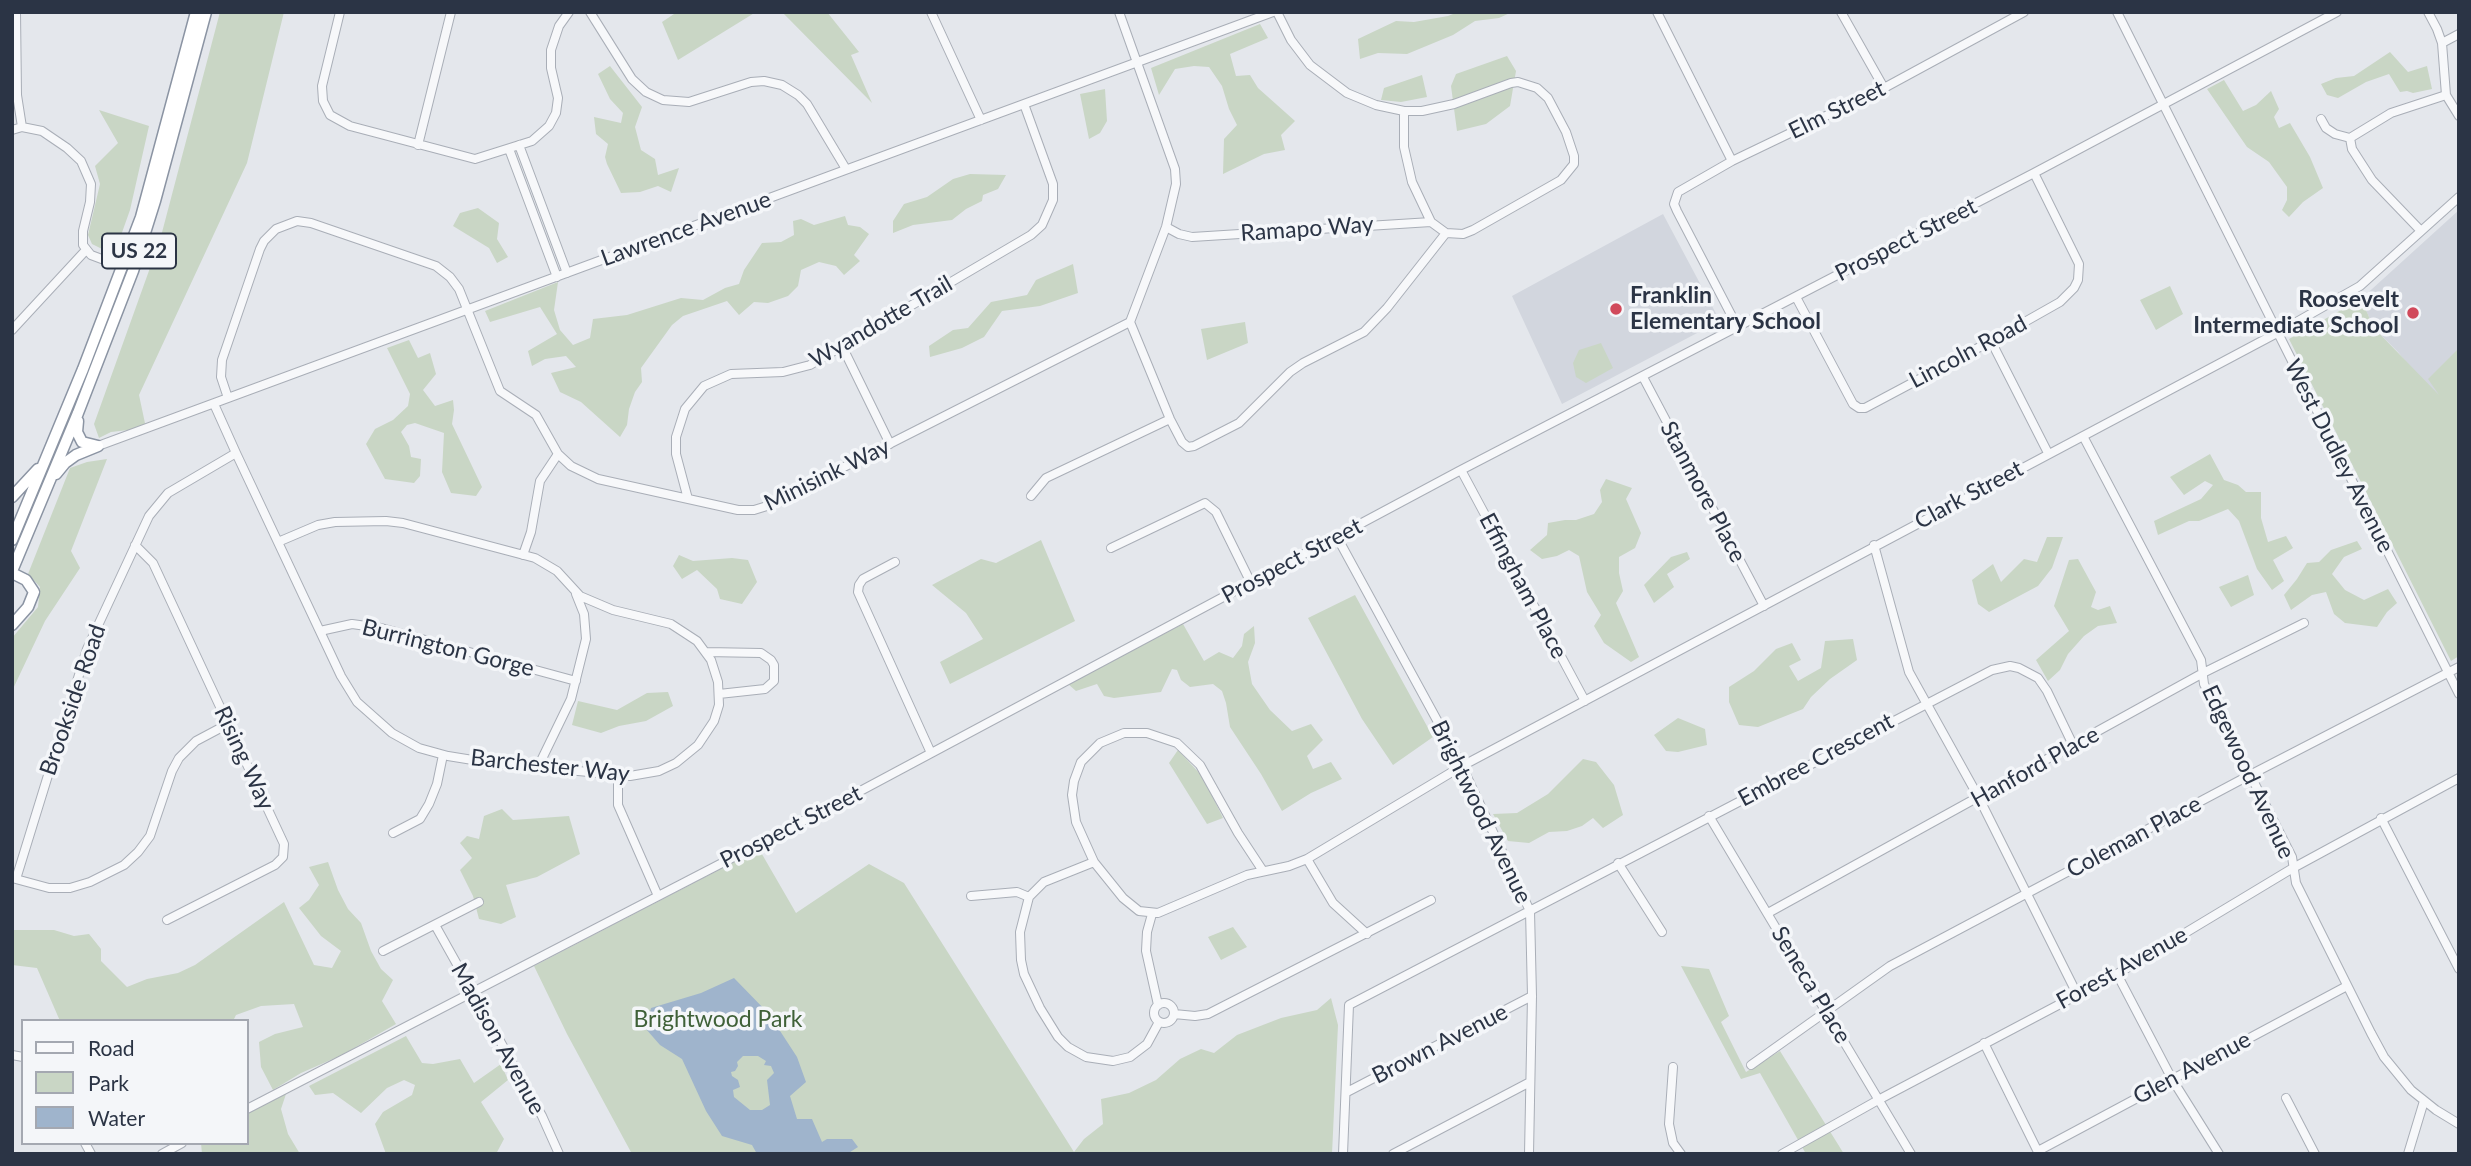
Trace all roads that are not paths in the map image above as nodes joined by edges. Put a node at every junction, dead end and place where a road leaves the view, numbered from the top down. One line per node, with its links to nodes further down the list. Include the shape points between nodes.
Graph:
1 (16, 12): 28 (street)
2 (196, 12): 43 (highway, US 22)
3 (205, 12): 57 (highway, US 22, via 148,224)
4 (340, 12): 31 (street, via 322,86 326,108 343,124)
5 (451, 12): 31 (street)
6 (569, 12): 32 (street, via 551,50 556,113 540,135)
7 (590, 12): 35 (street, via 632,79 652,95 670,102 689,102 751,82 782,85 807,104)
8 (932, 12): 27 (street)
9 (1119, 12): 19 (street)
10 (1275, 12): 19 (street, Lawrence Avenue); 24 (street, via 1295,46 1321,76 1361,100)
11 (1657, 12): 34 (street)
12 (1841, 12): 20 (street)
13 (2024, 12): 20 (street, Elm Street)
14 (2117, 12): 23 (street, West Dudley Avenue)
15 (2337, 12): 23 (street, Prospect Street)
16 (2428, 12): 18 (street)
17 (2459, 34): 18 (street)
18 (2442, 43): 21 (street)
19 (1137, 62): 22 (street, Lawrence Avenue); 39 (street, via 1175,169 1174,200)
20 (1884, 88): 34 (street, Elm Street)
21 (2446, 95): 25 (street); 30 (street, via 2390,113)
22 (1024, 104): 27 (street, Lawrence Avenue); 53 (street, Wyandotte Trail, via 1053,184 1053,200 1042,225)
23 (2164, 105): 36 (street, Prospect Street); 51 (street, West Dudley Avenue)
24 (1404, 111): 38 (street, via 1407,165); 41 (street, via 1446,106 1511,83 1532,86 1548,99 1571,144 1573,164 1561,180 1473,230)
25 (2459, 116)
26 (2321, 119): 30 (street, via 2335,134)
27 (981, 120): 35 (street, Lawrence Avenue)
28 (22, 127): 29 (street); 42 (street, via 42,131 67,148 87,172 91,191 82,238)
29 (12, 130)
30 (2350, 138): 40 (street, via 2372,180)
31 (418, 145): 33 (street, via 475,159)
32 (519, 145): 33 (street); 44 (street)
33 (509, 149): 45 (street)
34 (1732, 161): 49 (street, Elm Street, via 1678,192 1674,204)
35 (846, 169): 44 (street, Lawrence Avenue)
36 (2034, 173): 46 (street, Prospect Street); 52 (street, Lincoln Road, via 2079,264 2078,280 2060,302)
37 (2459, 197): 40 (street, Clark Street)
38 (1431, 222): 39 (street, Ramapo Way, via 1192,237); 41 (street)
39 (1166, 227): 48 (street)
40 (2421, 231): 51 (street, Clark Street, via 2360,286)
41 (1446, 233): 58 (street, via 1364,332 1303,363 1239,423 1190,447 1182,442)
42 (86, 250): 43 (street); 50 (street)
43 (123, 268): 65 (highway, US 22)
44 (567, 273): 45 (street, Lawrence Avenue)
45 (557, 277): 47 (street, Lawrence Avenue)
46 (1796, 297): 49 (street, Prospect Street); 52 (street, Lincoln Road, via 1859,408)
47 (468, 310): 55 (street, Lawrence Avenue); 55 (street, Minisink Way, via 459,289 436,266 311,223 288,223 269,234 260,249 222,360 221,377); 64 (street, Minisink Way, via 500,391 536,415)
48 (1130, 322): 58 (street); 60 (street, Minisink Way)
49 (1737, 326): 54 (street, Prospect Street)
50 (12, 330)
51 (2277, 333): 59 (street, Clark Street); 90 (street, West Dudley Avenue)
52 (1991, 341): 63 (street)
53 (842, 346): 60 (street); 70 (street, Wyandotte Trail, via 810,365 732,374 698,391 681,415 676,437)
54 (1643, 377): 66 (street, Prospect Street); 83 (street, Stanmore Place)
55 (228, 398): 56 (street, Lawrence Avenue)
56 (214, 404): 61 (street, Lawrence Avenue); 62 (street, Barchester Way)
57 (78, 413): 61 (highway, via 79,438); 67 (highway, US 22)
58 (1170, 419): 68 (street, via 1046,478)
59 (2083, 436): 63 (street, Clark Street); 89 (street, Edgewood Avenue, via 2201,660)
60 (890, 444): 70 (street, Minisink Way, via 760,509 738,510)
61 (98, 446): 67 (highway, via 65,463)
62 (236, 453): 73 (street, Barchester Way); 74 (street, Brookside Road, via 168,493)
63 (2048, 453): 75 (street, Clark Street)
64 (558, 454): 70 (street, Minisink Way, via 588,476); 77 (street, via 540,481)
65 (46, 458): 69 (highway); 72 (highway, US 22)
66 (1461, 470): 71 (street, Prospect Street); 94 (street, Effingham Place)
67 (50, 481): 78 (highway, US 22)
68 (1031, 496)
69 (12, 497)
70 (688, 499)
71 (1337, 537): 81 (street, Prospect Street); 100 (street, Brightwood Avenue)
72 (12, 540)
73 (278, 542): 77 (street, Barchester Way, via 318,525 386,521); 86 (street, Barchester Way)
74 (135, 545): 96 (street, Rising Way, via 153,563); 114 (street, Brookside Road, via 87,649)
75 (1874, 545): 83 (street, Clark Street); 95 (street, via 1905,661)
76 (1111, 548): 81 (street, via 1205,503 1216,512)
77 (523, 555): 82 (street, Barchester Way, via 550,566)
78 (15, 557): 80 (highway, US 22)
79 (895, 562): 98 (street, via 863,579 858,592)
80 (12, 572): 85 (highway, via 32,585 33,592 29,607)
81 (1251, 583): 98 (street, Prospect Street)
82 (574, 592): 87 (street, Barchester Way, via 613,610 678,628); 91 (street, via 586,631)
83 (1764, 606): 94 (street, Clark Street)
84 (2304, 623): 89 (street, Hanford Place)
85 (12, 625)
86 (320, 631): 91 (street, Burrington Gorge, via 352,624 381,628); 99 (street, Barchester Way, via 345,682 368,713 405,741)
87 (706, 652): 92 (street, Barchester Way, via 717,674); 92 (street, via 761,653 774,665 774,681 765,690)
88 (2459, 667): 90 (street, Coleman Place)
89 (2203, 673): 97 (street, Hanford Place); 103 (street, Edgewood Avenue, via 2204,684)
90 (2447, 673): 93 (street, West Dudley Avenue); 103 (street, Coleman Place)
91 (576, 681): 101 (street)
92 (719, 694): 102 (street, Barchester Way, via 710,730 684,758 649,774)
93 (2459, 694)
94 (1585, 701): 100 (street, Clark Street)
95 (1926, 703): 97 (street, Embree Crescent, via 1992,670 2019,667 2044,685); 105 (street); 106 (street, Embree Crescent)
96 (228, 724): 114 (street, via 196,741 179,758 150,836 124,865 70,888 49,888); 124 (street, Rising Way, via 284,844 283,857)
97 (2073, 746): 105 (street, Hanford Place)
98 (930, 753): 116 (street, Prospect Street)
99 (443, 755): 101 (street, Barchester Way); 108 (street, via 437,784 420,819)
100 (1462, 766): 109 (street, Clark Street); 121 (street, Brightwood Avenue)
101 (538, 767): 102 (street, Barchester Way)
102 (618, 775): 116 (street, via 618,805)
103 (2250, 775): 112 (street, Edgewood Avenue); 115 (street, Coleman Place)
104 (2459, 778): 107 (street, Forest Avenue)
105 (1979, 798): 115 (street); 122 (street, Hanford Place)
106 (1709, 816): 111 (street, Embree Crescent); 122 (street, Seneca Place)
107 (2381, 818): 112 (street, Forest Avenue); 129 (street)
108 (393, 833)
109 (1307, 859): 113 (street, Clark Street); 127 (street, via 1333,903)
110 (1094, 862): 113 (street, via 1073,809 1076,775 1085,757 1100,743 1139,732 1170,739 1195,758); 118 (street, via 1044,882); 123 (street, via 1131,906)
111 (1618, 863): 121 (street, Embree Crescent); 126 (street)
112 (2294, 868): 130 (street, Forest Avenue); 131 (street, Edgewood Avenue, via 2296,883)
113 (1264, 871): 123 (street)
114 (14, 878)
115 (2027, 894): 133 (street); 136 (street, Coleman Place, via 1890,966)
116 (659, 895): 132 (street, Prospect Street)
117 (971, 896): 118 (street, via 1017,892)
118 (1029, 897): 138 (street, via 1020,932 1023,967 1040,1008 1063,1042 1086,1057 1119,1060 1143,1048)
119 (1432, 900): 127 (street)
120 (479, 902): 125 (street)
121 (1530, 911): 134 (street, Brightwood Avenue); 144 (street, Embree Crescent, via 1349,1005)
122 (1768, 913): 136 (street, Seneca Place)
123 (1152, 914): 135 (street, via 1146,951)
124 (167, 920)
125 (435, 925): 128 (street); 132 (street, Madison Avenue)
126 (1662, 932)
127 (1367, 934): 137 (street, via 1208,1014)
128 (384, 950)
129 (2459, 969)
130 (2117, 974): 133 (street, Forest Avenue); 142 (street)
131 (2347, 986): 142 (street, Glen Avenue); 147 (street, Edgewood Avenue, via 2384,1056)
132 (473, 991): 148 (street, Prospect Street); 153 (street, Madison Avenue)
133 (2077, 994): 139 (street, Forest Avenue)
134 (1532, 996): 143 (street, Brightwood Avenue); 144 (street, Brown Avenue)
135 (1158, 1005): 137 (street, via 1170,1005); 138 (street, via 1154,1014)
136 (1826, 1010): 140 (street, Coleman Place); 146 (street, Seneca Place)
137 (1174, 1014): 138 (street, via 1168,1022)
138 (1159, 1022)
139 (1984, 1043): 146 (street, Forest Avenue); 151 (street)
140 (1751, 1065)
141 (1673, 1068): 157 (street, via 1669,1124)
142 (2172, 1079): 151 (street, Glen Avenue); 160 (street)
143 (1530, 1082): 155 (street); 156 (street, Brightwood Avenue)
144 (1347, 1092): 154 (street)
145 (2286, 1098): 161 (street)
146 (1880, 1099): 158 (street, Forest Avenue); 159 (street, Seneca Place)
147 (2424, 1101): 149 (street, Edgewood Avenue); 162 (street)
148 (248, 1109)
149 (2459, 1124)
150 (178, 1145): 152 (street)
151 (2038, 1152)
152 (162, 1154)
153 (559, 1154)
154 (1343, 1154)
155 (1394, 1154)
156 (1528, 1154)
157 (1681, 1154)
158 (1782, 1154)
159 (1912, 1154)
160 (2219, 1154)
161 (2315, 1154)
162 (2407, 1154)

